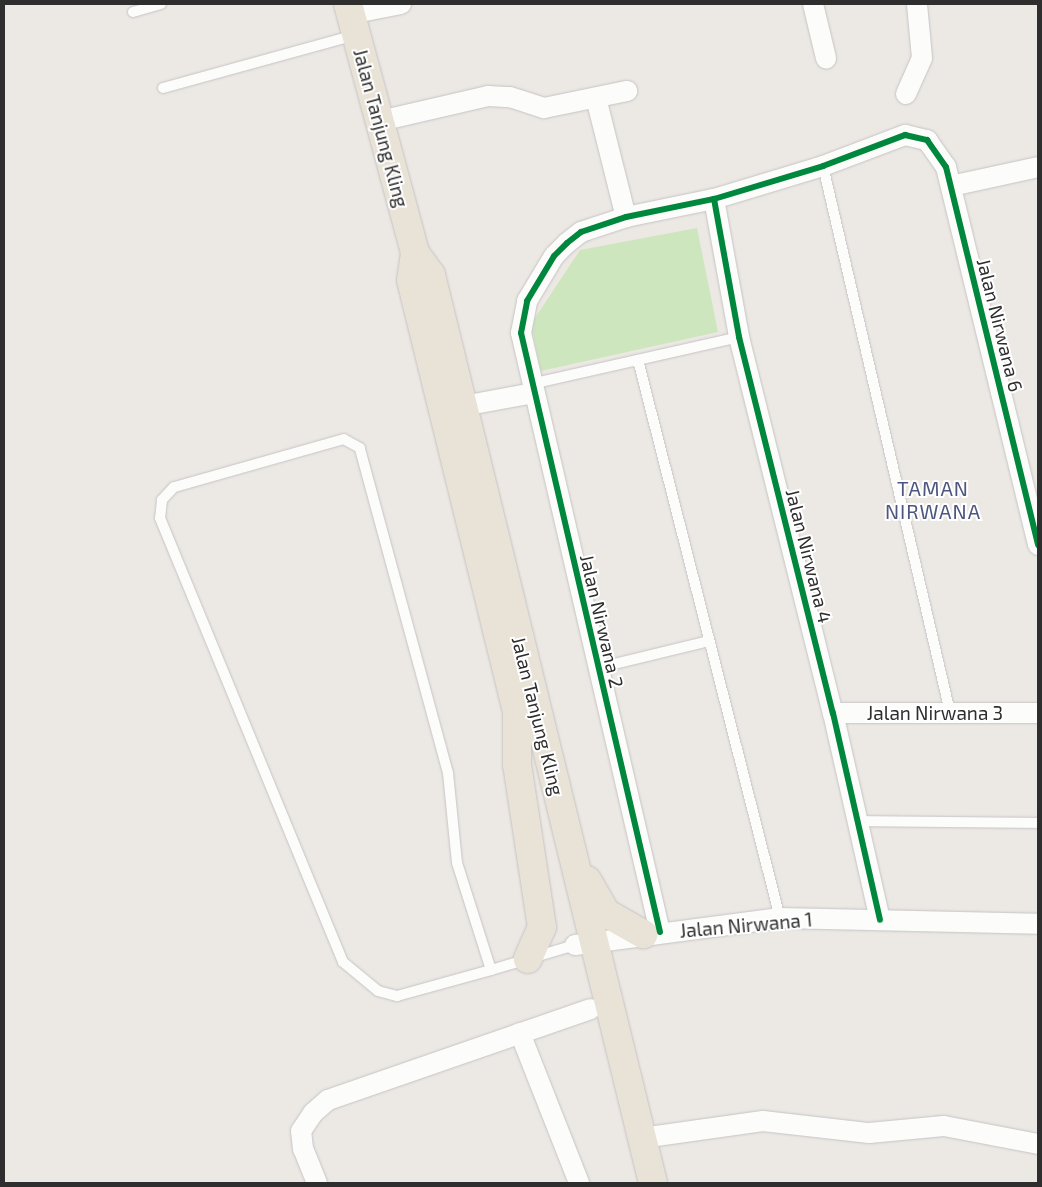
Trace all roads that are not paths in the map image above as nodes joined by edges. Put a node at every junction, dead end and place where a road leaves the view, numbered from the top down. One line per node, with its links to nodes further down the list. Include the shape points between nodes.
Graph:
1 (161, 4): 5 (lane)
2 (401, 4): 6 (street)
3 (813, 4): 7 (street)
4 (917, 4): 10 (street, via 923,38 922,58 917,76)
5 (133, 12)
6 (351, 18): 8 (lane); 12 (highway, Jalan Tanjung Kling)
7 (826, 58)
8 (163, 88)
9 (628, 91): 11 (street)
10 (906, 94)
11 (596, 98): 12 (street, via 544,108 510,97 488,96); 17 (street)
12 (380, 122): 18 (highway, Jalan Tanjung Kling)
13 (822, 166): 15 (street, Jalan Nirwana 6, via 905,135 927,140 946,167); 16 (street); 27 (lane)
14 (1038, 167): 15 (street)
15 (951, 186): 23 (street, Jalan Nirwana 6)
16 (714, 199): 17 (street); 19 (street, Jalan Nirwana 4)
17 (626, 217): 21 (street, Jalan Nirwana 2, via 581,232 566,242 536,286 521,316)
18 (415, 252): 22 (highway, Jalan Tanjung Kling, via 431,275); 26 (highway, Jalan Tanjung Kling, via 411,280)
19 (739, 337): 20 (lane); 28 (street, Jalan Nirwana 4)
20 (638, 360): 21 (lane); 24 (lane)
21 (532, 388): 22 (street); 25 (street, Jalan Nirwana 2)
22 (463, 406): 32 (highway, Jalan Tanjung Kling)
23 (1038, 545)
24 (708, 641): 25 (lane); 33 (lane)
25 (598, 668): 36 (street, Jalan Nirwana 2)
26 (517, 709): 37 (highway, Jalan Tanjung Kling); 38 (highway, via 517,764 542,927)
27 (950, 712): 28 (street, Jalan Nirwana 3); 29 (street, Jalan Nirwana 3)
28 (833, 713): 30 (street, Jalan Nirwana 4)
29 (1038, 713)
30 (856, 822): 31 (lane); 34 (street, Jalan Nirwana 4)
31 (1038, 823)
32 (567, 836): 36 (highway, via 598,904 616,922); 37 (highway, Jalan Tanjung Kling)
33 (780, 918): 34 (street, Jalan Nirwana 1); 36 (street, Jalan Nirwana 1)
34 (880, 920): 35 (street, Jalan Nirwana 1)
35 (1038, 924)
36 (652, 933): 37 (street, Jalan Nirwana 1)
37 (584, 944): 38 (lane); 40 (highway, Jalan Tanjung Kling); 42 (highway, Jalan Tanjung Kling)
38 (528, 959): 39 (lane)
39 (491, 970): 39 (lane, via 397,996 378,991 343,962 160,518 162,500 174,487 344,439 360,448 448,773 457,863)
40 (591, 1009): 41 (street); 46 (highway, Jalan Tanjung Kling)
41 (520, 1033): 44 (street, via 328,1100 313,1113 301,1131 303,1149); 45 (street)
42 (642, 1138): 43 (street, via 763,1121 869,1133 944,1126); 47 (highway, Jalan Tanjung Kling)
43 (1038, 1144)
44 (317, 1183)
45 (579, 1183)
46 (634, 1183)
47 (653, 1183)

